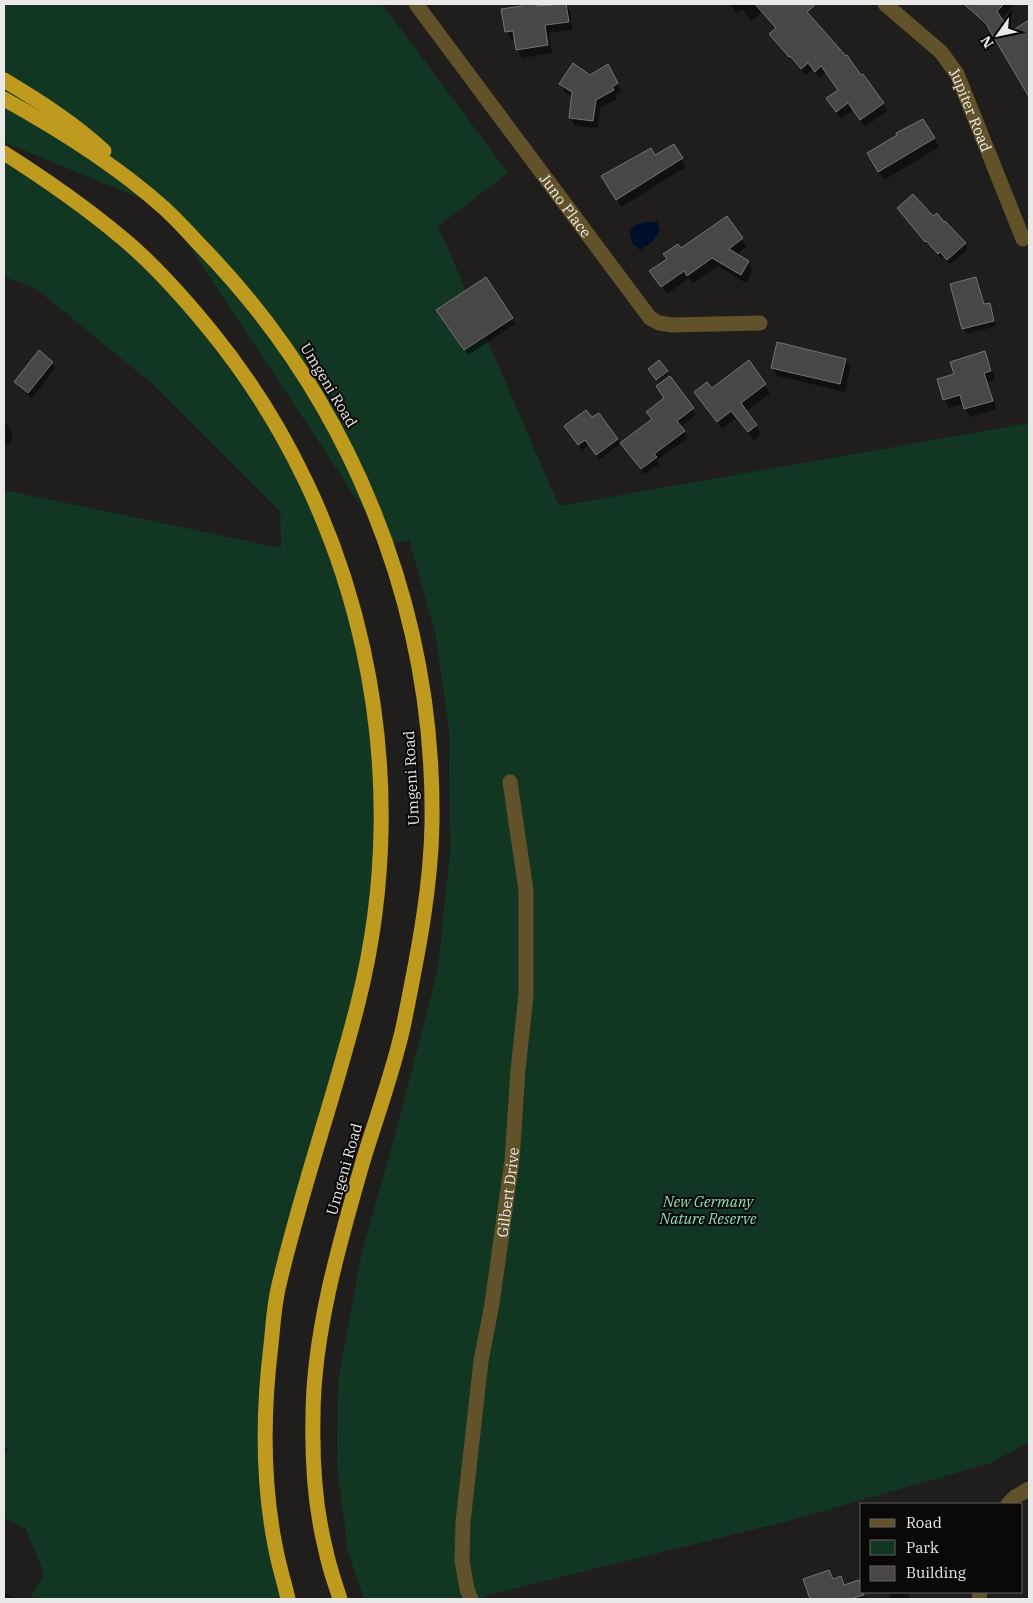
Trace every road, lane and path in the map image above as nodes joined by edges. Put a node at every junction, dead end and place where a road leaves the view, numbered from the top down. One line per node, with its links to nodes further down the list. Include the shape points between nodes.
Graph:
1 (416, 4): 8 (street, Juno Place, via 650,318 672,325)
2 (885, 4): 7 (street, Jupiter Road, via 941,52 957,74)
3 (4, 80): 6 (highway, via 90,138)
4 (4, 99): 6 (highway, Umgeni Road, via 94,153)
5 (4, 153): 12 (highway, Umgeni Road, via 53,183 124,239 182,296 229,354 263,403 315,501 346,583 366,659 374,703 381,796 380,868 373,932 358,1002 278,1292 268,1370 265,1455 269,1506)
6 (164, 208): 13 (highway, Umgeni Road, via 221,266 264,318 317,394 342,441 387,545 406,603 422,683 430,760 432,825 426,896 402,1029 342,1238 324,1317 312,1414 315,1480 325,1549)
7 (1023, 239)
8 (760, 323)
9 (510, 782): 14 (street, Gilbert Drive, via 526,890 526,995 512,1160 481,1361 463,1522 462,1561)
10 (1029, 1489): 11 (street)
11 (1009, 1503)
12 (288, 1599)
13 (340, 1599)
14 (472, 1599)

